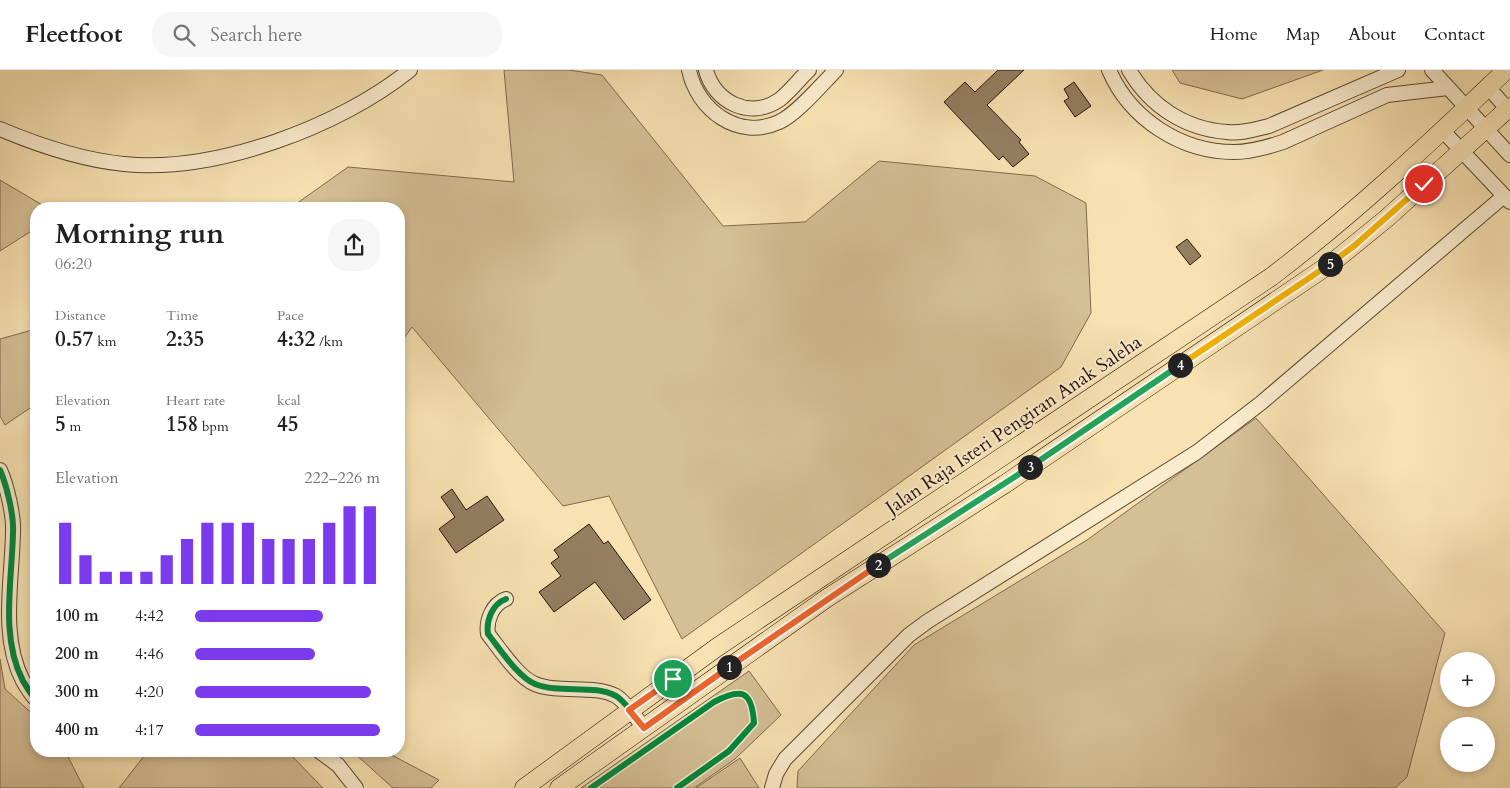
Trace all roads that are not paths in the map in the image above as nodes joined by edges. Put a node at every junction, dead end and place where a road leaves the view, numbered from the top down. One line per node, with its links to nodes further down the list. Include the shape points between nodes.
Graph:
1 (410, 70): 15 (street, via 386,89 327,121 245,151 200,161 124,164 80,156)
2 (689, 70): 5 (street, via 691,80 708,109 736,126 750,127 780,122)
3 (706, 70): 4 (street, via 718,93 734,105 745,108 778,100)
4 (809, 70)
5 (836, 70)
6 (1109, 70): 12 (street, via 1131,105 1160,130 1197,147 1234,152 1283,142 1386,95)
7 (1129, 70): 8 (street, via 1146,94 1167,112 1193,125 1228,133 1269,126)
8 (1398, 70)
9 (1432, 70): 12 (street)
10 (1506, 70): 11 (main road, Jalan Raja Isteri Pengiran Anak Saleha)
11 (1488, 87): 13 (main road, Jalan Raja Isteri Pengiran Anak Saleha); 14 (street)
12 (1448, 88): 13 (street)
13 (1466, 108): 16 (street); 17 (main road, Jalan Raja Isteri Pengiran Anak Saleha)
14 (1509, 109): 16 (main road)
15 (0, 129)
16 (1486, 129): 18 (main road); 19 (street)
17 (1442, 130): 18 (street); 24 (main road, Jalan Raja Isteri Pengiran Anak Saleha, via 1315,244 1271,277)
18 (1462, 150): 20 (street); 25 (main road, via 1380,224 1332,262 1005,484 827,598)
19 (1510, 155)
20 (1508, 203): 30 (street, via 1198,452 909,635 784,759)
21 (0, 470): 23 (street, via 5,480 14,531 9,642 15,668)
22 (506, 599): 24 (street, via 488,617 488,634 524,678 548,687 606,692 617,696)
23 (30, 693)
24 (629, 710): 25 (street); 28 (main road, Jalan Raja Isteri Pengiran Anak Saleha)
25 (644, 728): 29 (main road)
26 (327, 757): 27 (street)
27 (356, 788)
28 (524, 788)
29 (560, 788)
30 (772, 788)

